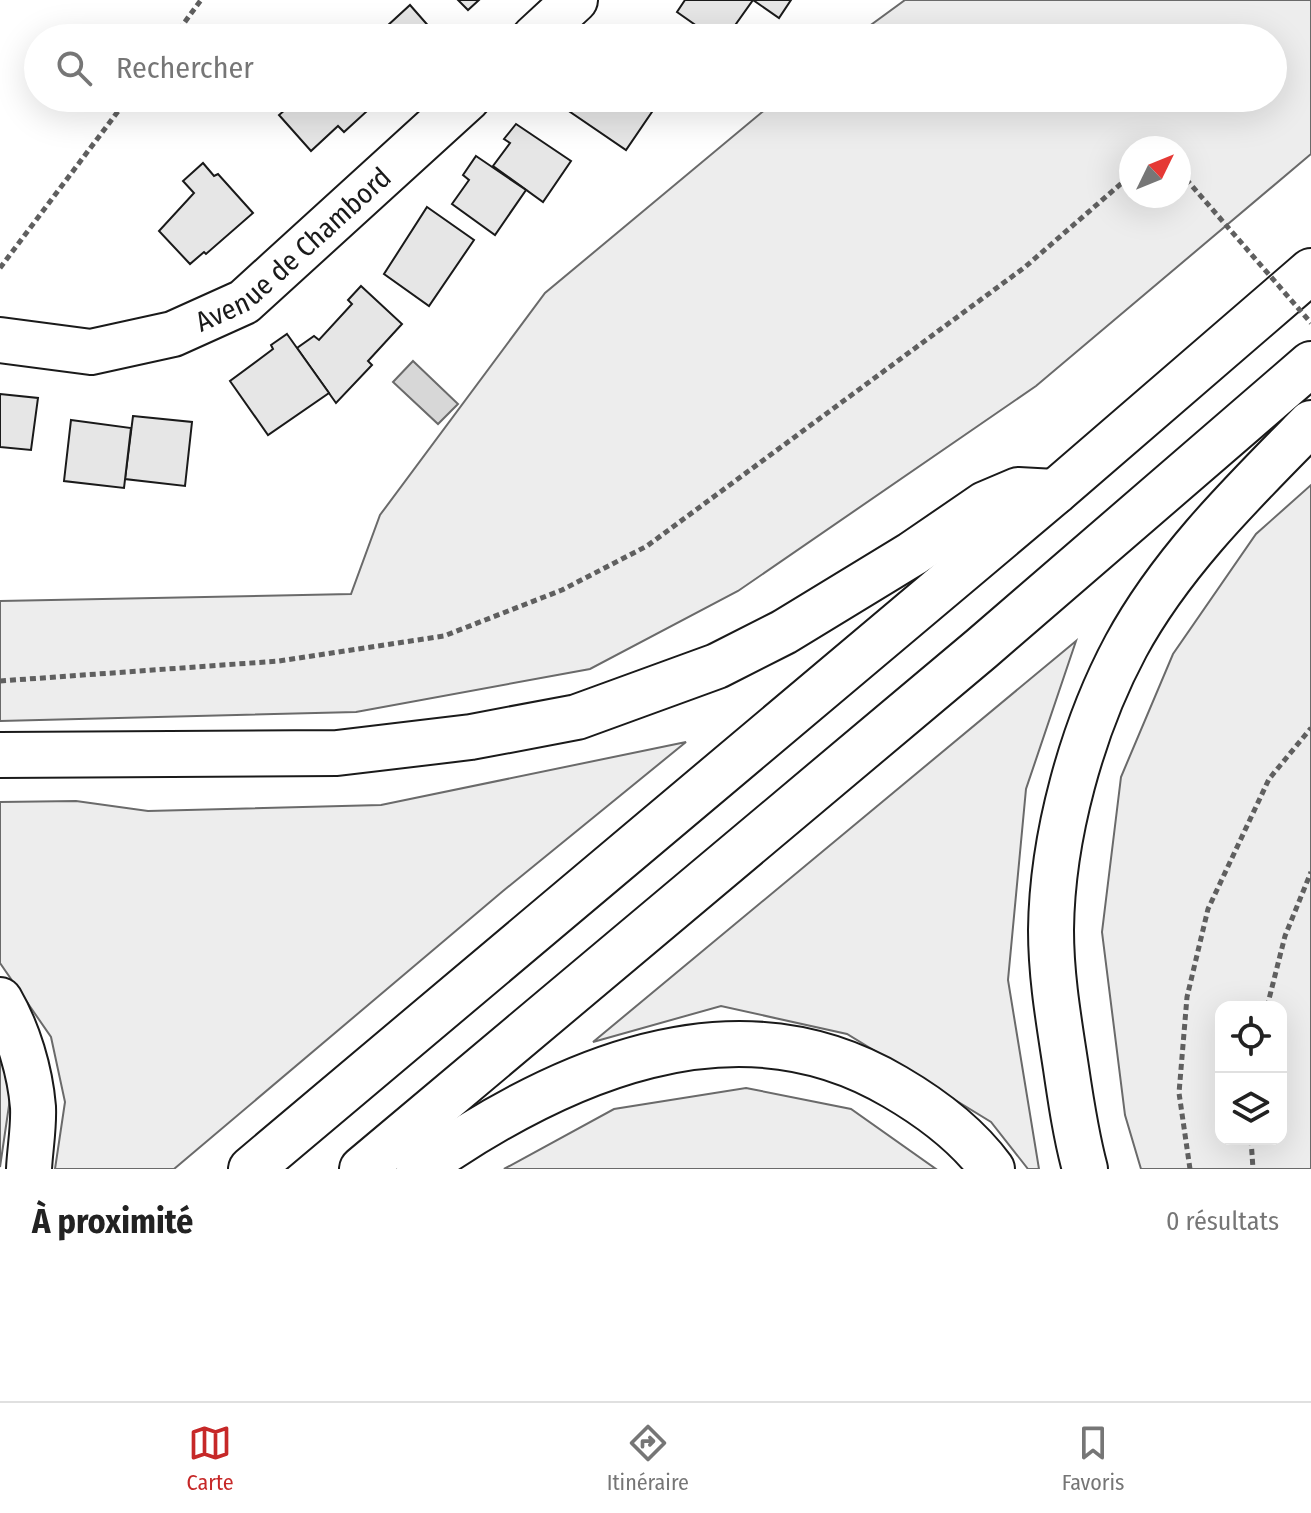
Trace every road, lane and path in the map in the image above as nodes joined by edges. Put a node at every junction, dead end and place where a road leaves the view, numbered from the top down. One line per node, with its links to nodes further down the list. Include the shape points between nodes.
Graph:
1 (201, 0): 3 (path)
2 (575, 0): 4 (main road)
3 (183, 24)
4 (549, 24)
5 (117, 112): 9 (path)
6 (453, 112): 12 (main road, Avenue de Chambord, via 244,302 173,334 91,352)
7 (1119, 185): 16 (path, via 1025,267 647,546 562,590 444,636 279,661)
8 (1191, 185): 11 (path, bridge)
9 (0, 268)
10 (1311, 271): 15 (main road)
11 (1311, 323)
12 (0, 340)
13 (1311, 364): 25 (main road)
14 (1311, 423): 28 (main road, via 1195,546 1158,595 1126,645 1096,710 1074,779 1058,851 1051,930 1055,997)
15 (1055, 492): 18 (main road, via 1018,490 985,504 784,632 717,666 577,717 471,737 337,753); 24 (main road)
16 (0, 681)
17 (1311, 728): 29 (path, via 1269,779 1208,909 1187,997 1179,1093)
18 (0, 755)
19 (1311, 872): 21 (path, via 1285,936)
20 (0, 1000): 23 (main road, via 24,1058 33,1107)
21 (1269, 1001)
22 (1251, 1145): 30 (path)
23 (29, 1169)
24 (251, 1169)
25 (362, 1169)
26 (419, 1169): 27 (main road, via 472,1132 590,1074 675,1049 740,1043 807,1051 880,1078 943,1120)
27 (992, 1169)
28 (1085, 1169)
29 (1190, 1169)
30 (1253, 1169)

